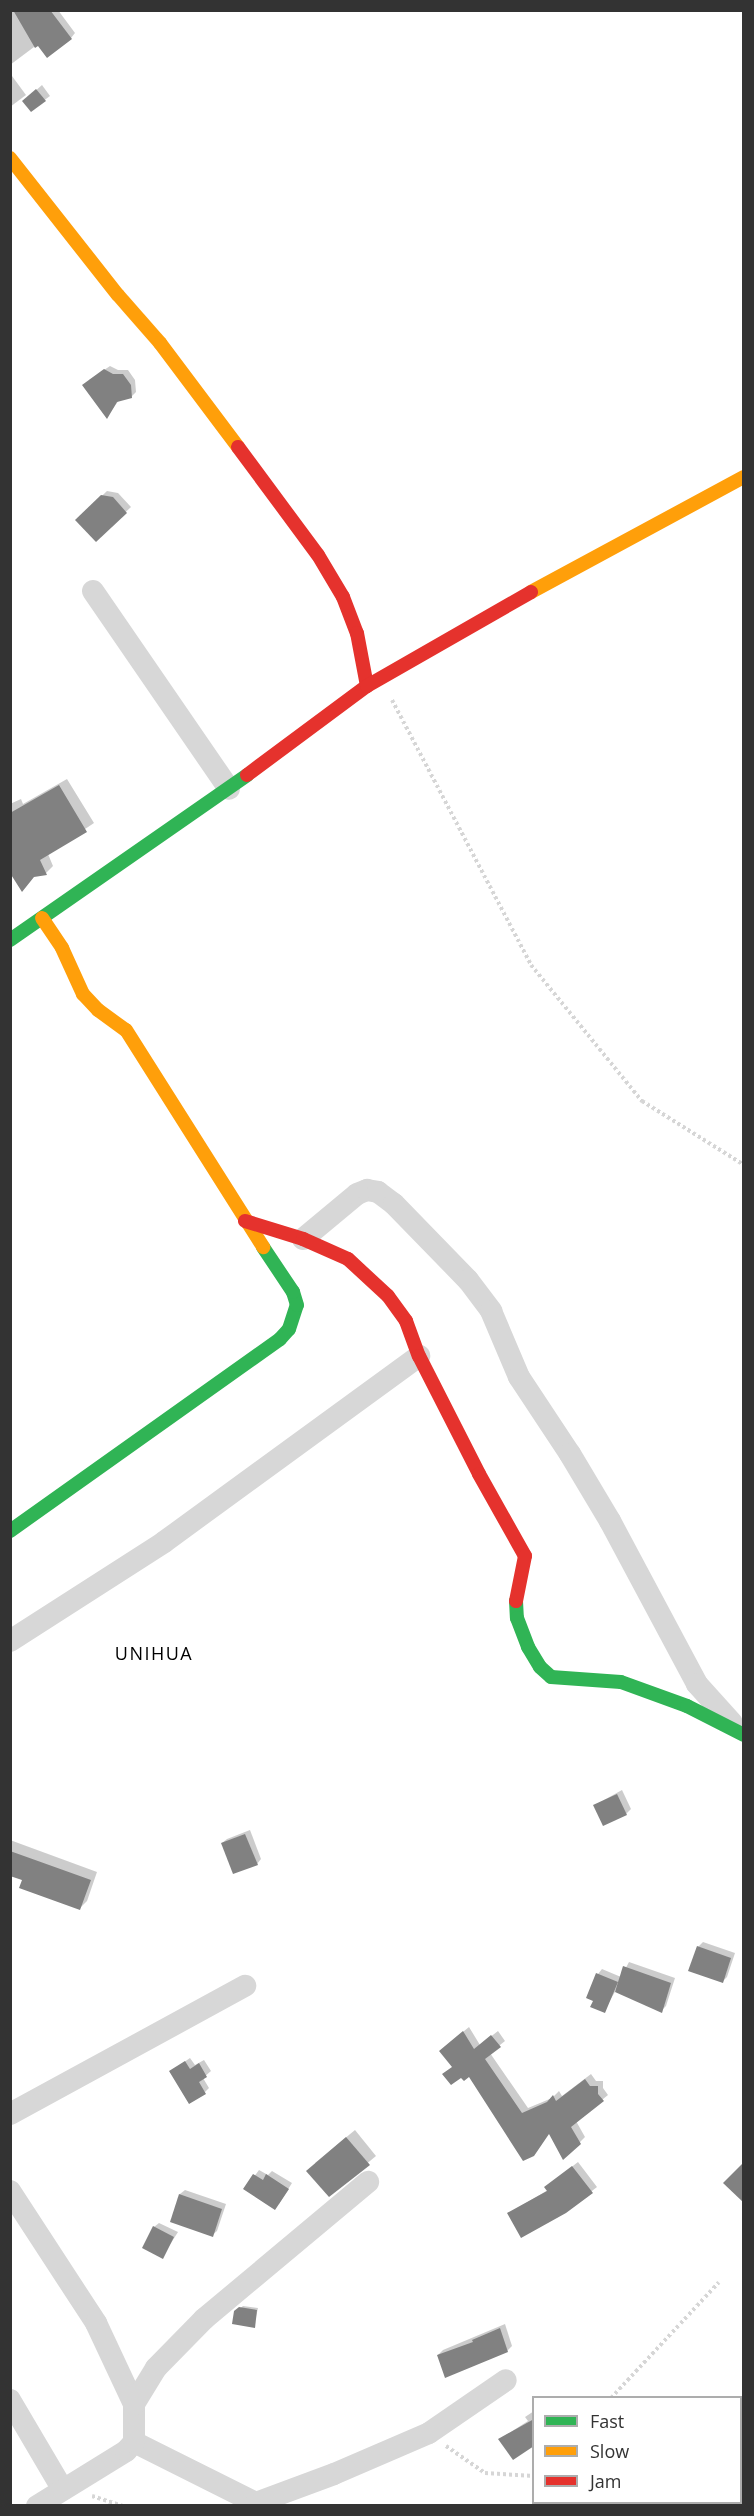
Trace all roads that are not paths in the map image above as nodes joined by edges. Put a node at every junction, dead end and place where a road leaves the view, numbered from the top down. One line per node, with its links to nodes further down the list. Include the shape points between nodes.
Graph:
1 (10, 158): 4 (street, via 160,344 318,555 343,597 357,633)
2 (744, 477): 4 (street, via 544,584)
3 (93, 591): 5 (street)
4 (367, 686): 5 (street)
5 (229, 789): 6 (street)
6 (42, 918): 7 (street); 8 (street, via 62,948 83,994 126,1030)
7 (10, 940)
8 (245, 1221): 9 (street); 11 (street, via 293,1292 297,1305 289,1329)
9 (303, 1239): 10 (street, via 348,1259 369,1276 406,1320); 13 (street, via 357,1194 367,1190 378,1192 468,1280 491,1311 519,1377 604,1512 697,1684)
10 (419, 1356): 12 (street, via 164,1542); 13 (street, via 525,1556 516,1597 518,1618 540,1667 551,1677 567,1680 621,1682 687,1706)
11 (10, 1531)
12 (10, 1641)
13 (743, 1734)
14 (245, 1986): 15 (street)
15 (10, 2114)
16 (368, 2182): 20 (street, via 204,2319 156,2368)
17 (10, 2191): 20 (street, via 96,2323)
18 (506, 2380): 21 (street, via 429,2433 256,2503)
19 (10, 2400): 22 (street)
20 (134, 2404): 21 (street)
21 (134, 2442): 22 (street)
22 (63, 2490): 23 (street)
23 (38, 2505)

